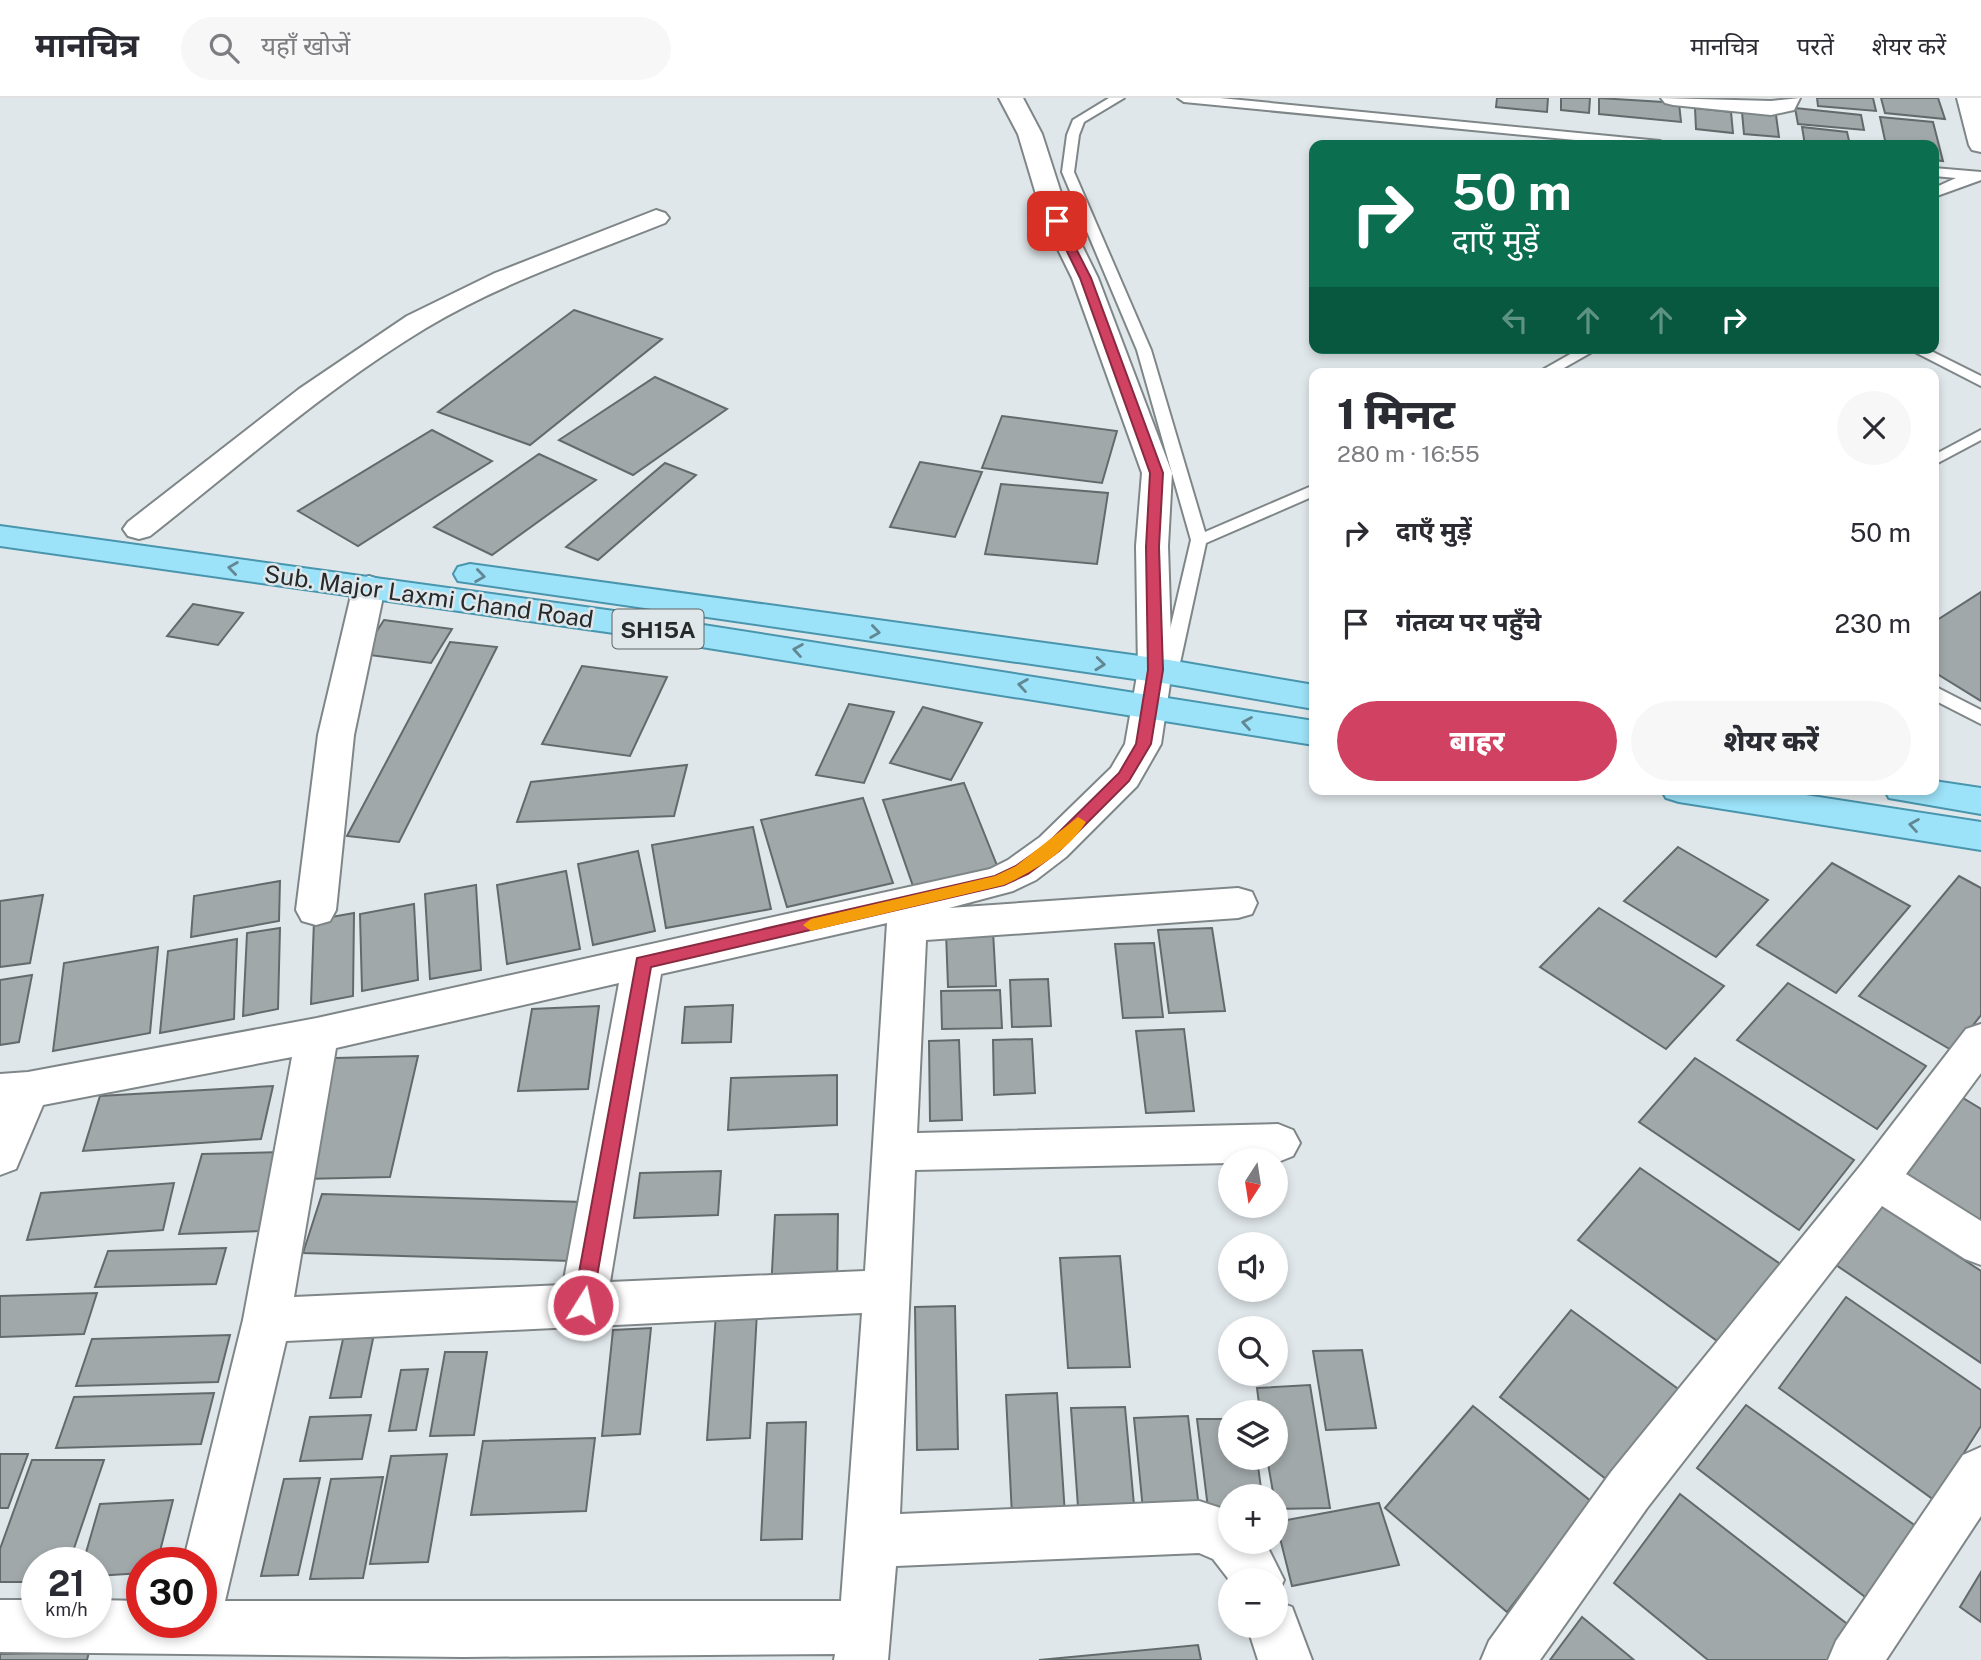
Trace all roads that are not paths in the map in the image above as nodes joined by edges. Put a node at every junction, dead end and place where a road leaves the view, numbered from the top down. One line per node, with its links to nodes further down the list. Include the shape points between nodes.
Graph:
1 (1011, 98): 25 (street, via 1030,134 1057,221 1085,278 1157,473 1152,547)
2 (1118, 98): 23 (lane, via 1079,120 1068,172 1144,350)
3 (1184, 98): 7 (lane)
4 (1673, 98): 5 (street, via 1771,108 1786,105)
5 (1788, 98)
6 (1975, 111): 8 (street)
7 (1609, 140)
8 (1981, 145)
9 (1939, 173): 10 (lane)
10 (1976, 176): 11 (lane)
11 (1939, 190)
12 (656, 218): 21 (street, via 505,278 418,321 356,361)
13 (1580, 354): 15 (lane)
14 (1926, 354): 16 (lane)
15 (1554, 368)
16 (1981, 382)
17 (1981, 433): 18 (lane)
18 (1939, 458)
19 (1309, 492): 23 (lane)
20 (0, 510): 21 (main road, Sub. Major Laxmi Chand Road / SH15A)
21 (139, 529): 25 (main road, Sub. Major Laxmi Chand Road / SH15A, one-way to 25)
22 (0, 536): 24 (main road, Sub. Major Laxmi Chand Road / SH15A, one-way to 22)
23 (1199, 540): 25 (lane)
24 (369, 587): 28 (main road, Sub. Major Laxmi Chand Road / SH15A, one-way to 24, via 1033,686); 36 (street, via 336,735)
25 (1162, 671): 26 (main road, Sub. Major Laxmi Chand Road / SH15A); 28 (street)
26 (1309, 695)
27 (1939, 695): 29 (lane)
28 (1150, 708): 30 (main road, Sub. Major Laxmi Chand Road / SH15A, one-way to 28); 37 (street, via 1143,744 1124,777 1053,847 999,881)
29 (1981, 718)
30 (1309, 732)
31 (1718, 795): 34 (main road, one-way to 31)
32 (1939, 795): 33 (main road)
33 (1981, 801)
34 (1981, 836)
35 (1238, 904): 37 (street)
36 (316, 910)
37 (908, 915): 38 (street); 43 (street)
38 (643, 962): 39 (street); 48 (street)
39 (317, 1035): 41 (street); 49 (street)
40 (1981, 1041): 45 (street)
41 (14, 1091): 44 (street)
42 (1278, 1143): 43 (street)
43 (894, 1152): 47 (street)
44 (0, 1156)
45 (1877, 1179): 46 (street); 61 (street, via 1629,1490)
46 (1981, 1245)
47 (885, 1291): 48 (street); 52 (street)
48 (583, 1305): 49 (street)
49 (267, 1320): 53 (street)
50 (1981, 1472): 62 (street)
51 (1218, 1532): 52 (street, via 1199,1527)
52 (873, 1541): 58 (street)
53 (213, 1547)
54 (217, 1616): 59 (street)
55 (126, 1618): 56 (street)
56 (0, 1626)
57 (1277, 1638): 60 (street)
58 (861, 1644): 59 (street)
59 (460, 1645)
60 (1285, 1660)
61 (1508, 1660)
62 (1855, 1660)

